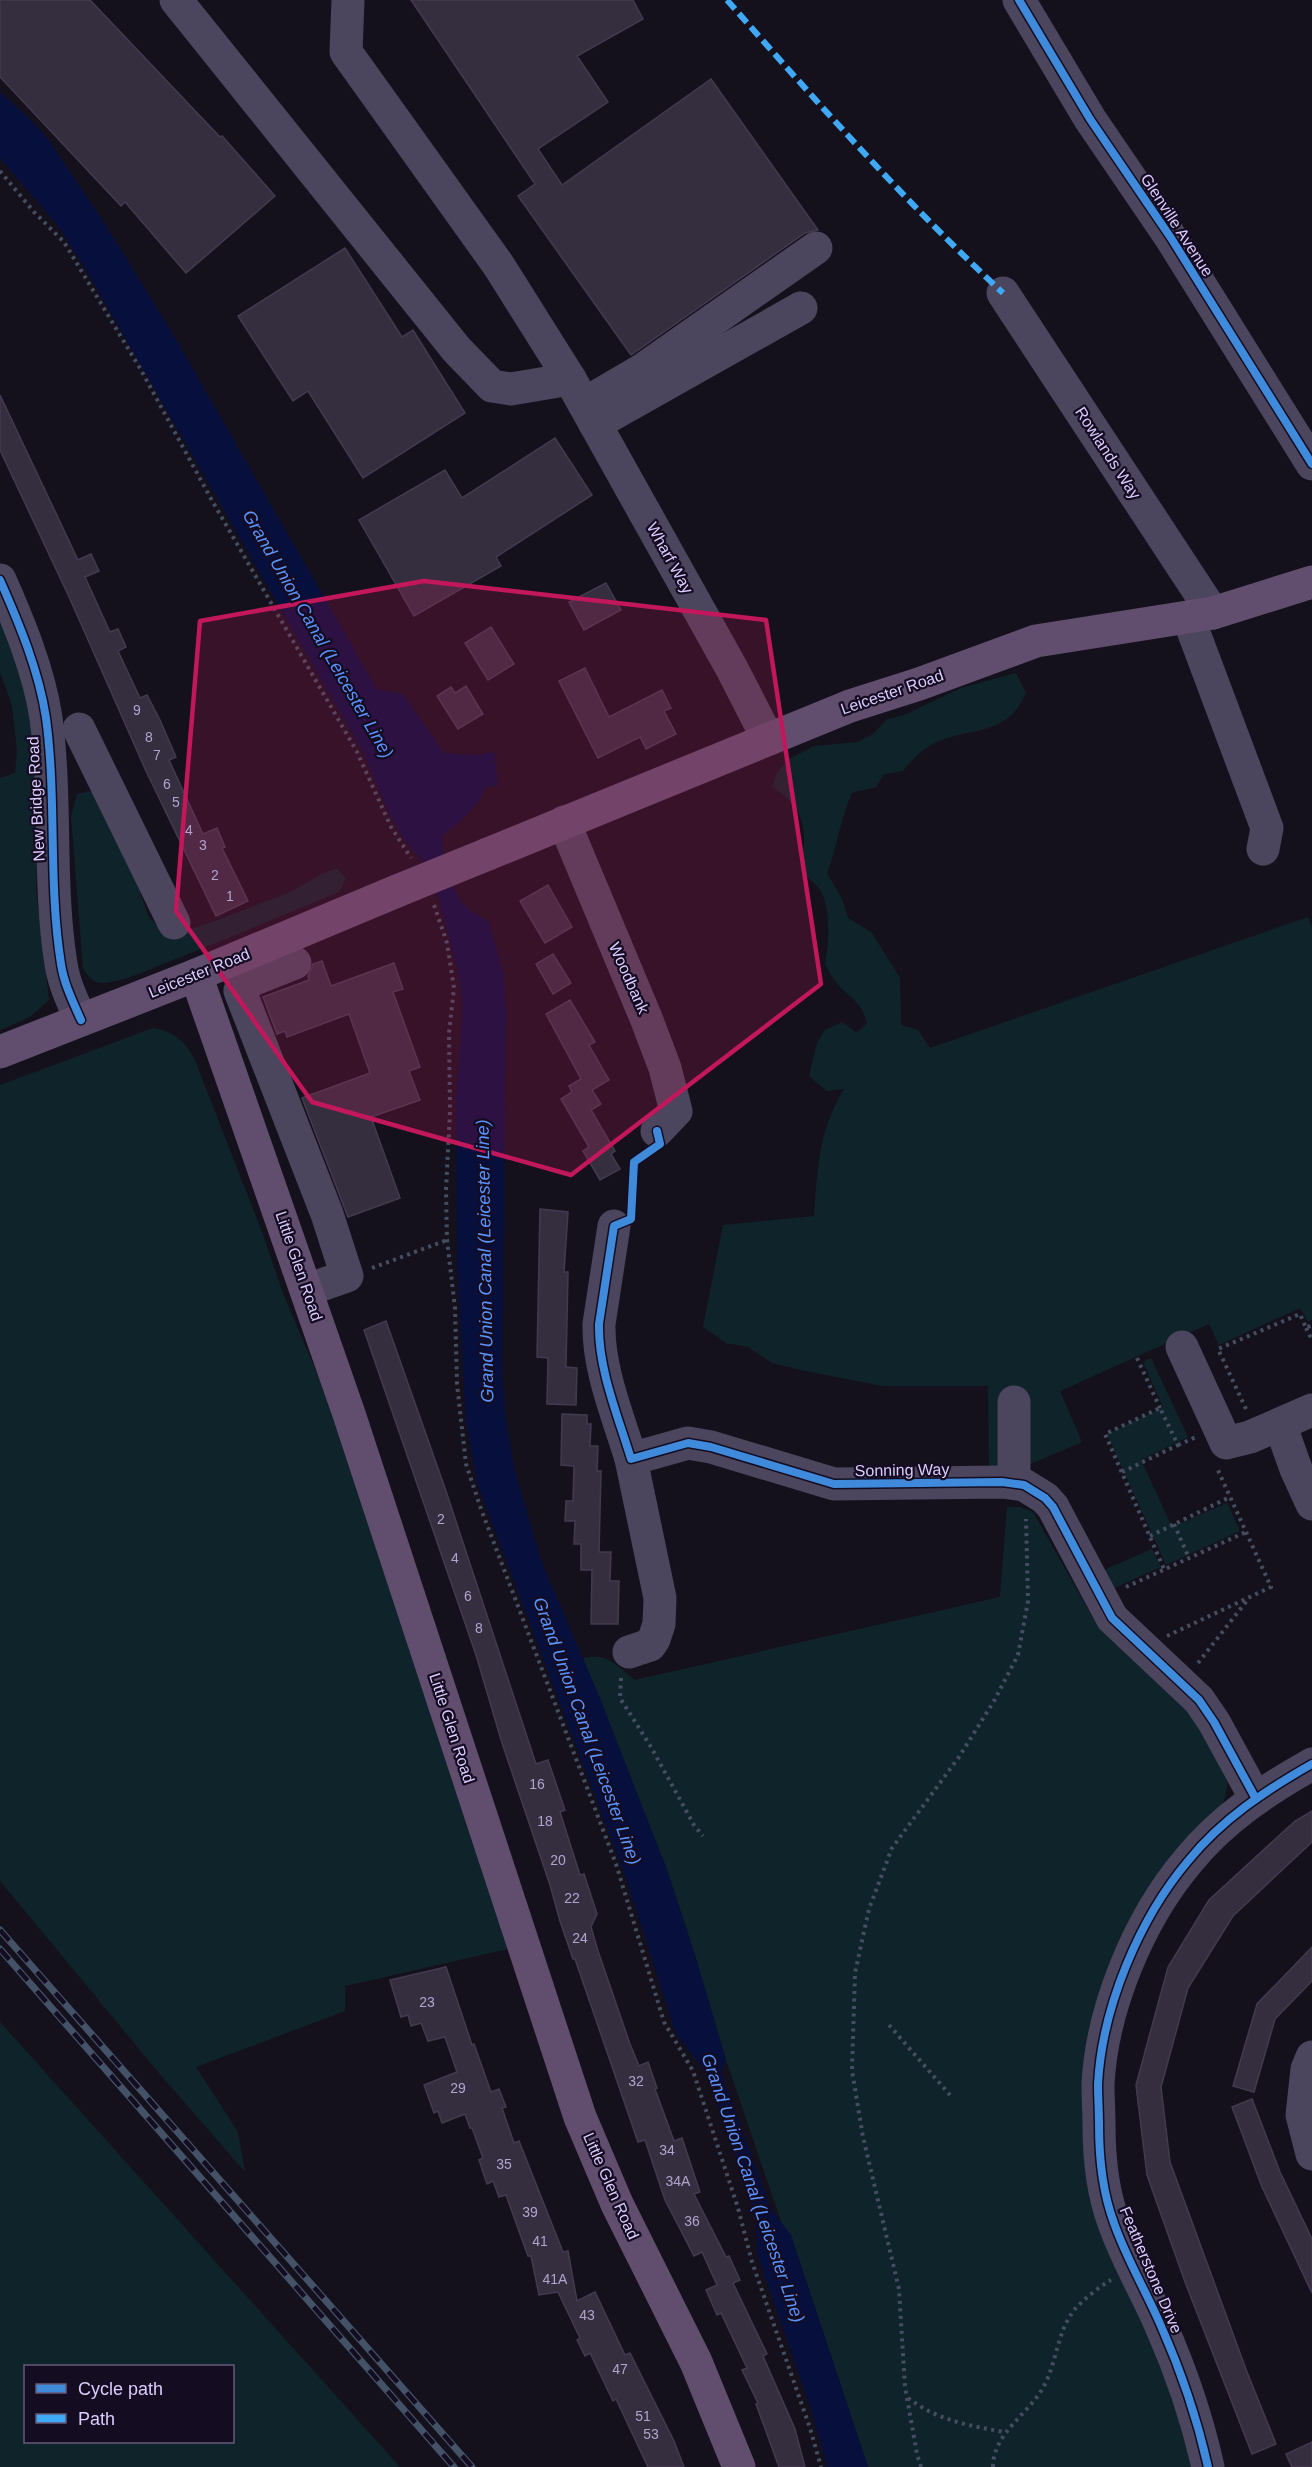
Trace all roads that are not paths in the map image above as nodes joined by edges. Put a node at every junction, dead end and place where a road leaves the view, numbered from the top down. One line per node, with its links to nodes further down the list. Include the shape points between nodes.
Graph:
1 (176, 0): 7 (street, via 457,350 492,386)
2 (348, 0): 7 (street, Wharf Way, via 346,52 500,266)
3 (1024, 1): 8 (street, Glenville Avenue, via 1090,119 1171,238)
4 (816, 248): 7 (street, via 642,369)
5 (1004, 293): 11 (street, Rowlands Way)
6 (801, 308): 7 (street)
7 (583, 402): 13 (street, Wharf Way)
8 (1312, 464)
9 (0, 580): 14 (street, New Bridge Road, via 35,673 46,716)
10 (1312, 582): 11 (main road, Leicester Road)
11 (1200, 615): 13 (main road, Leicester Road, via 1036,641); 17 (street, Rowlands Way, via 1267,828)
12 (79, 729): 15 (street)
13 (768, 739): 16 (main road, Leicester Road)
14 (50, 766): 15 (street, New Bridge Road); 21 (street, New Bridge Road, via 51,852 61,965)
15 (98, 769): 18 (street, via 148,894)
16 (564, 822): 20 (main road, Leicester Road, bridge); 25 (street, Woodbank, via 665,1068 676,1111)
17 (1263, 849)
18 (174, 923)
19 (295, 963): 23 (street, via 246,982 240,991)
20 (196, 975): 21 (main road, Leicester Road); 24 (main road, Little Glen Road)
21 (81, 1020): 22 (main road, Leicester Road)
22 (0, 1052)
23 (282, 1098): 24 (street); 27 (street, via 348,1276)
24 (245, 1110): 27 (main road, Little Glen Road)
25 (657, 1131)
26 (614, 1226): 32 (street, via 598,1340)
27 (307, 1290): 40 (main road, Little Glen Road, via 580,2117 617,2204 696,2362)
28 (1182, 1347): 31 (street, via 1226,1443)
29 (1014, 1402): 33 (street)
30 (1312, 1410): 31 (street)
31 (1269, 1429): 34 (street, via 1296,1469)
32 (631, 1459): 33 (street, Sonning Way, via 688,1443 834,1484); 35 (street, via 660,1598 654,1639 650,1645)
33 (1019, 1484): 37 (street, via 1053,1507 1112,1618 1199,1700)
34 (1312, 1503)
35 (629, 1652)
36 (1312, 1764): 37 (street, Featherstone Drive)
37 (1256, 1799): 41 (street, Featherstone Drive, via 1235,1813 1187,1861 1143,1930 1112,2005 1098,2084 1103,2185 1113,2222 1187,2390)
38 (1312, 2057): 39 (street, via 1302,2115)
39 (1312, 2154)
40 (740, 2467)
41 (1208, 2467)

